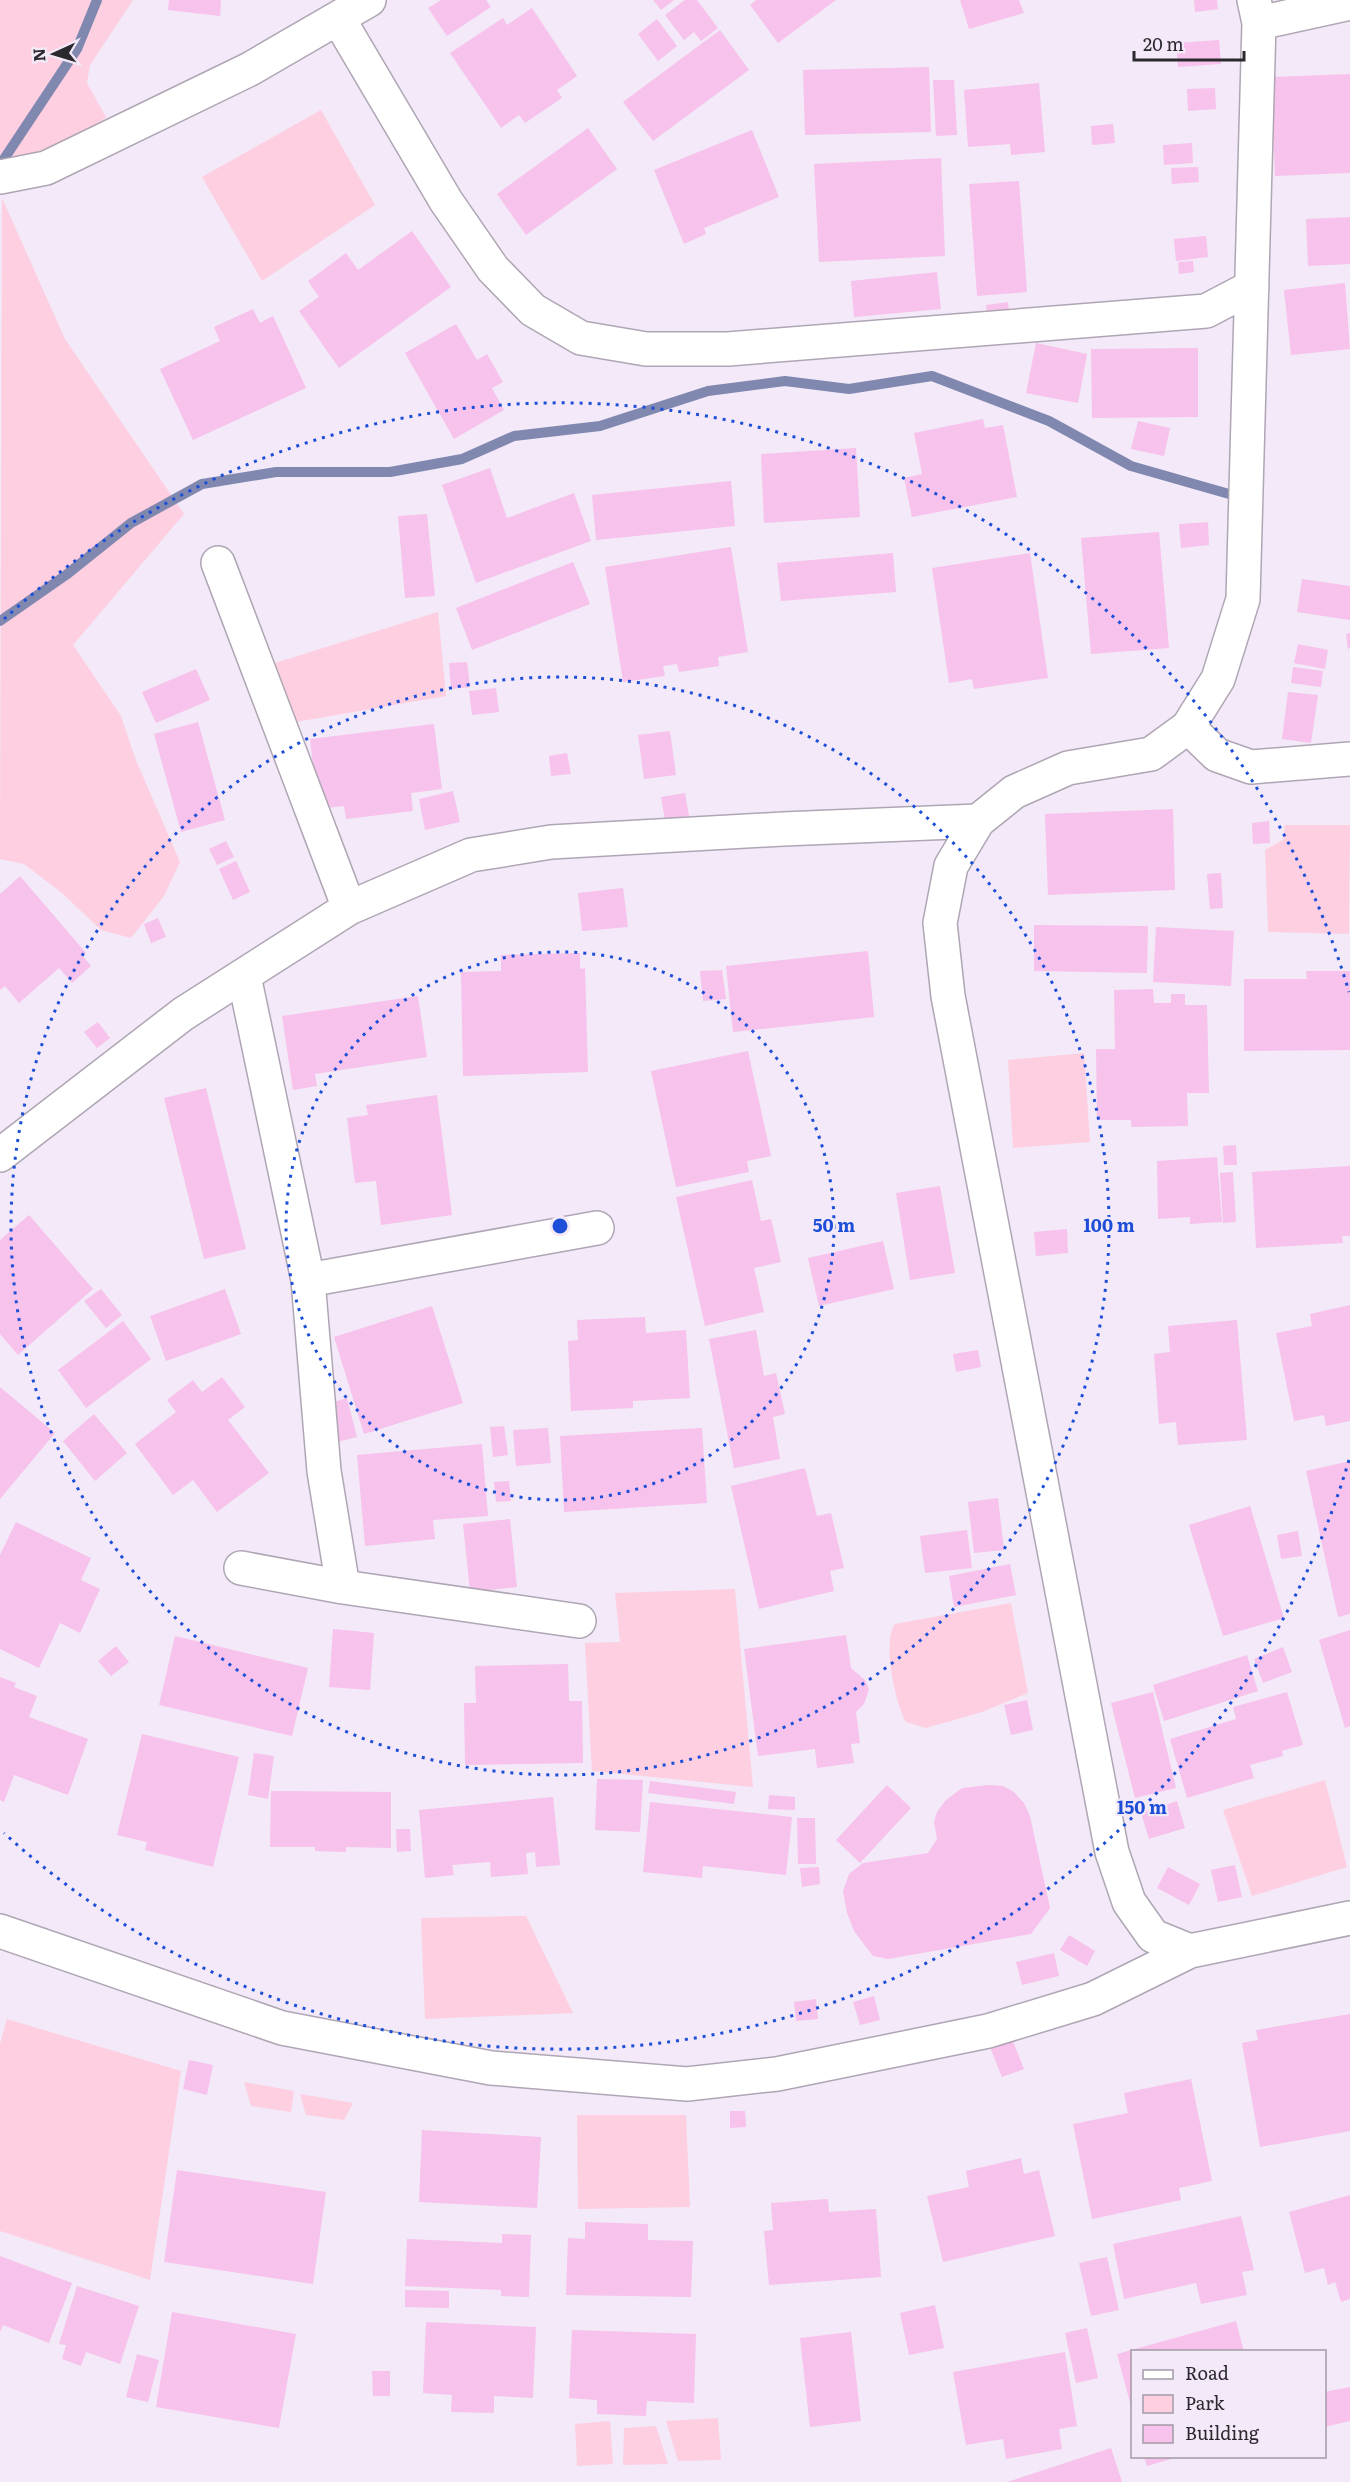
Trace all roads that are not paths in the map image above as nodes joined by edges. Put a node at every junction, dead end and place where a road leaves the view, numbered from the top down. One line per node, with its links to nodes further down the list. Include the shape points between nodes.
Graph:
1 (369, 0): 4 (street)
2 (1350, 3): 3 (street)
3 (1256, 11): 6 (street)
4 (338, 18): 5 (street, via 249,69 46,168); 6 (street, via 446,201 493,269 533,310 581,338 646,349 728,349 1206,311)
5 (0, 177)
6 (1252, 287): 8 (street, via 1243,599 1218,679)
7 (218, 563): 11 (street)
8 (1188, 727): 9 (street, via 1217,755 1251,767); 10 (street, via 1151,754 1068,768 1023,788)
9 (1350, 759)
10 (978, 821): 11 (street, via 551,842 471,855); 21 (street, via 951,866 940,923 948,996 1112,1852 1130,1902 1153,1936)
11 (349, 908): 12 (street)
12 (244, 976): 13 (street, via 183,1014); 15 (street)
13 (0, 1155)
14 (597, 1228): 15 (street)
15 (308, 1280): 17 (street, via 324,1471)
16 (241, 1568): 17 (street)
17 (343, 1587): 18 (street)
18 (579, 1621)
19 (1350, 1918): 21 (street)
20 (0, 1931): 21 (street, via 282,2028 491,2068 687,2084 777,2074 988,2031 1093,1999)
21 (1190, 1951)

